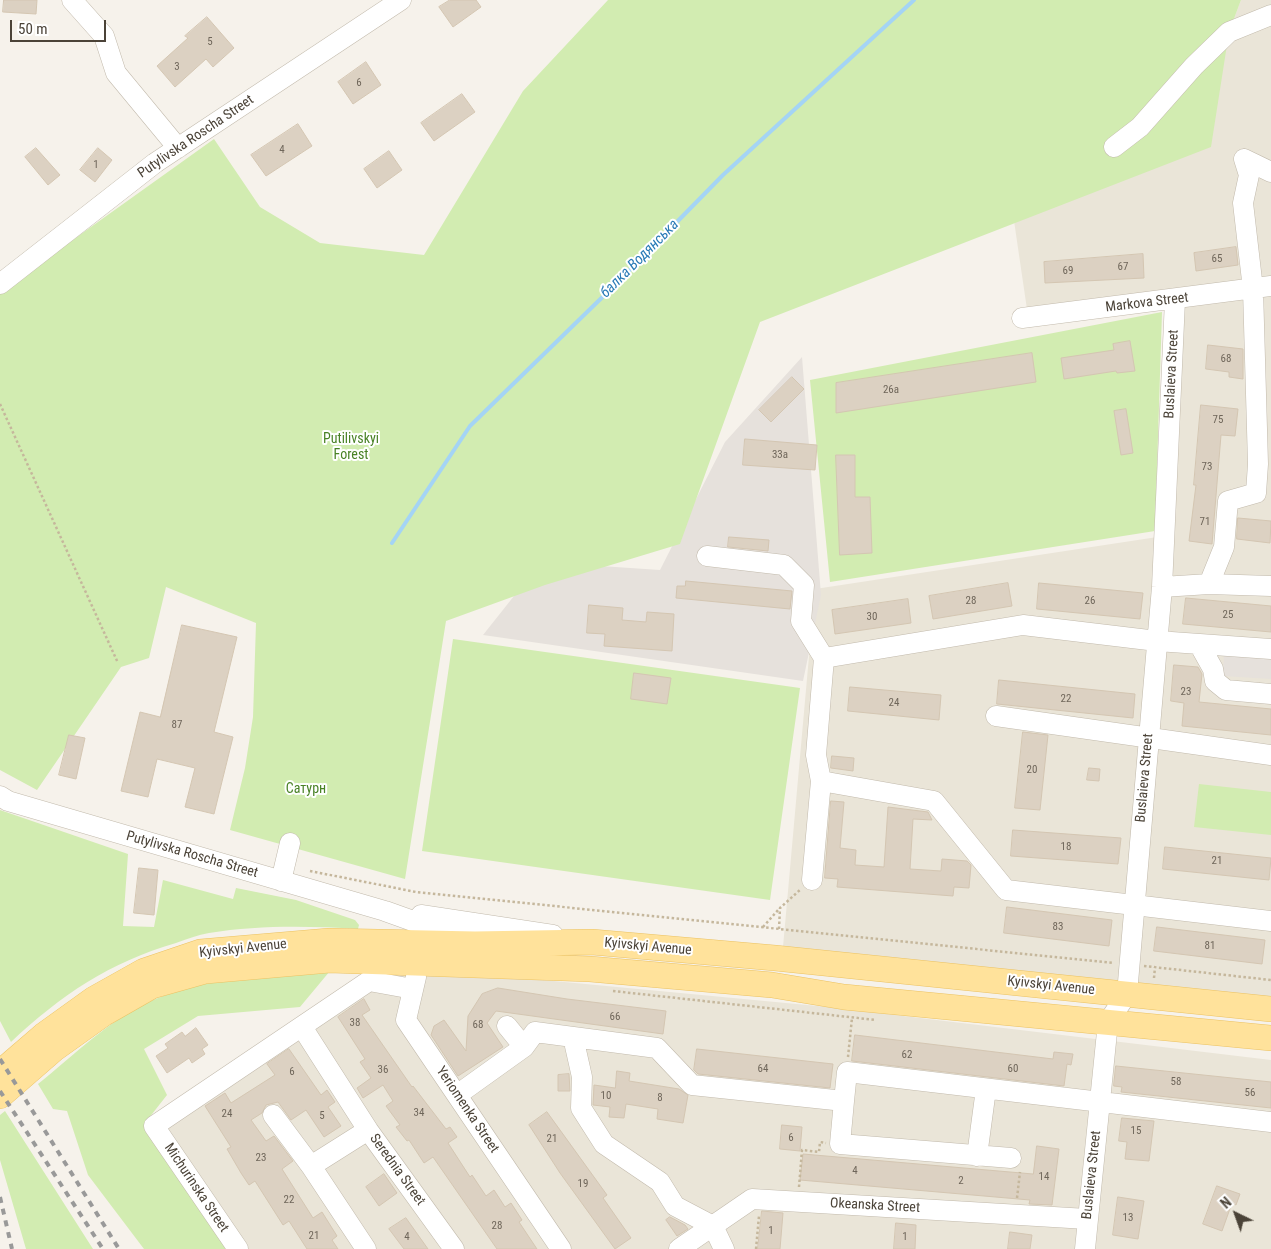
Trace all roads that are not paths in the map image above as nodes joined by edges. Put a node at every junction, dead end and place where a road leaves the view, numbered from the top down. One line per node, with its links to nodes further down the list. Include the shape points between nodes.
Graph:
1 (72, 0): 4 (street, via 104,36 116,73)
2 (401, 0): 4 (street, Putylivska Roscha Street)
3 (1271, 15): 5 (street, via 1229,32 1140,127)
4 (178, 148): 7 (street, Putylivska Roscha Street)
5 (1114, 148)
6 (1271, 172): 8 (street, via 1244,159 1249,175 1243,202)
7 (0, 284)
8 (1262, 288): 9 (street, Markova Street); 11 (street, via 1258,464)
9 (1175, 300): 10 (street, Markova Street); 15 (street, Buslaieva Street)
10 (1022, 318)
11 (1263, 492): 13 (street, via 1228,501 1224,547)
12 (707, 556): 19 (street, via 784,565 804,585 801,621)
13 (1209, 584): 14 (street); 15 (street)
14 (1271, 586)
15 (1162, 587): 16 (street, Buslaieva Street)
16 (1157, 641): 17 (street); 19 (street, via 1023,625); 22 (street, Buslaieva Street)
17 (1199, 644): 18 (street); 20 (street, via 1213,668 1214,681 1226,690)
18 (1271, 649)
19 (824, 658): 24 (street, via 816,755)
20 (1271, 694)
21 (996, 716): 22 (street)
22 (1149, 737): 23 (street); 29 (street, Buslaieva Street)
23 (1271, 755)
24 (821, 781): 28 (street); 29 (street, via 934,801 1006,890)
25 (0, 796): 27 (street, Putylivska Roscha Street, via 8,801)
26 (290, 843): 27 (street)
27 (283, 873): 30 (street, Putylivska Roscha Street)
28 (812, 880)
29 (1134, 906): 31 (street); 39 (street, Buslaieva Street)
30 (385, 911): 32 (street, via 496,925); 33 (street, via 393,917 394,926 391,936); 34 (street)
31 (1271, 921)
32 (592, 942): 34 (main road, Kyivskyi Avenue); 37 (main road); 39 (main road, Kyivskyi Avenue)
33 (382, 943): 34 (main road, Kyivskyi Avenue); 46 (main road, Kyivskyi Avenue, via 329,941 200,952 144,971 94,999)
34 (475, 944): 36 (street)
35 (420, 962): 36 (main road, Kyivskyi Avenue); 38 (street, Yeriomenka Street); 46 (main road, Kyivskyi Avenue, via 329,960 205,971 152,986)
36 (551, 967): 37 (main road, Kyivskyi Avenue)
37 (590, 969): 41 (main road, Kyivskyi Avenue, via 772,985 844,996)
38 (413, 989): 43 (street, via 369,981); 50 (street, Yeriomenka Street, via 406,1020)
39 (1127, 994): 40 (main road, Kyivskyi Avenue); 41 (street, Buslaieva Street)
40 (1271, 1010)
41 (1108, 1022): 45 (main road, Kyivskyi Avenue); 53 (street, Buslaieva Street)
42 (508, 1026): 47 (street)
43 (302, 1027): 56 (street); 63 (street, Michurinska Street, via 154,1126)
44 (573, 1037): 47 (street, via 535,1032); 52 (street, via 657,1048 692,1085); 61 (street, via 582,1077 581,1108 604,1144 660,1182 675,1206)
45 (1271, 1038)
46 (49, 1042): 48 (main road); 51 (main road)
47 (524, 1047): 50 (street)
48 (0, 1073)
49 (986, 1089): 52 (street, via 847,1072); 53 (street); 57 (street)
50 (457, 1095): 62 (street, Yeriomenka Street)
51 (0, 1096)
52 (844, 1101): 57 (street, via 840,1144)
53 (1098, 1103): 55 (street); 60 (street, Buslaieva Street)
54 (273, 1115): 59 (street)
55 (1271, 1122)
56 (368, 1130): 59 (street, Serednia Street); 65 (street, Serednia Street)
57 (977, 1156): 58 (street)
58 (1011, 1158)
59 (311, 1166): 64 (street)
60 (1087, 1219): 61 (street, Okeanska Street, via 752,1199); 68 (street, Buslaieva Street)
61 (713, 1226): 66 (street, Okeanska Street); 67 (street)
62 (555, 1247)
63 (238, 1249)
64 (366, 1249)
65 (454, 1249)
66 (679, 1249)
67 (724, 1249)
68 (1084, 1249)

